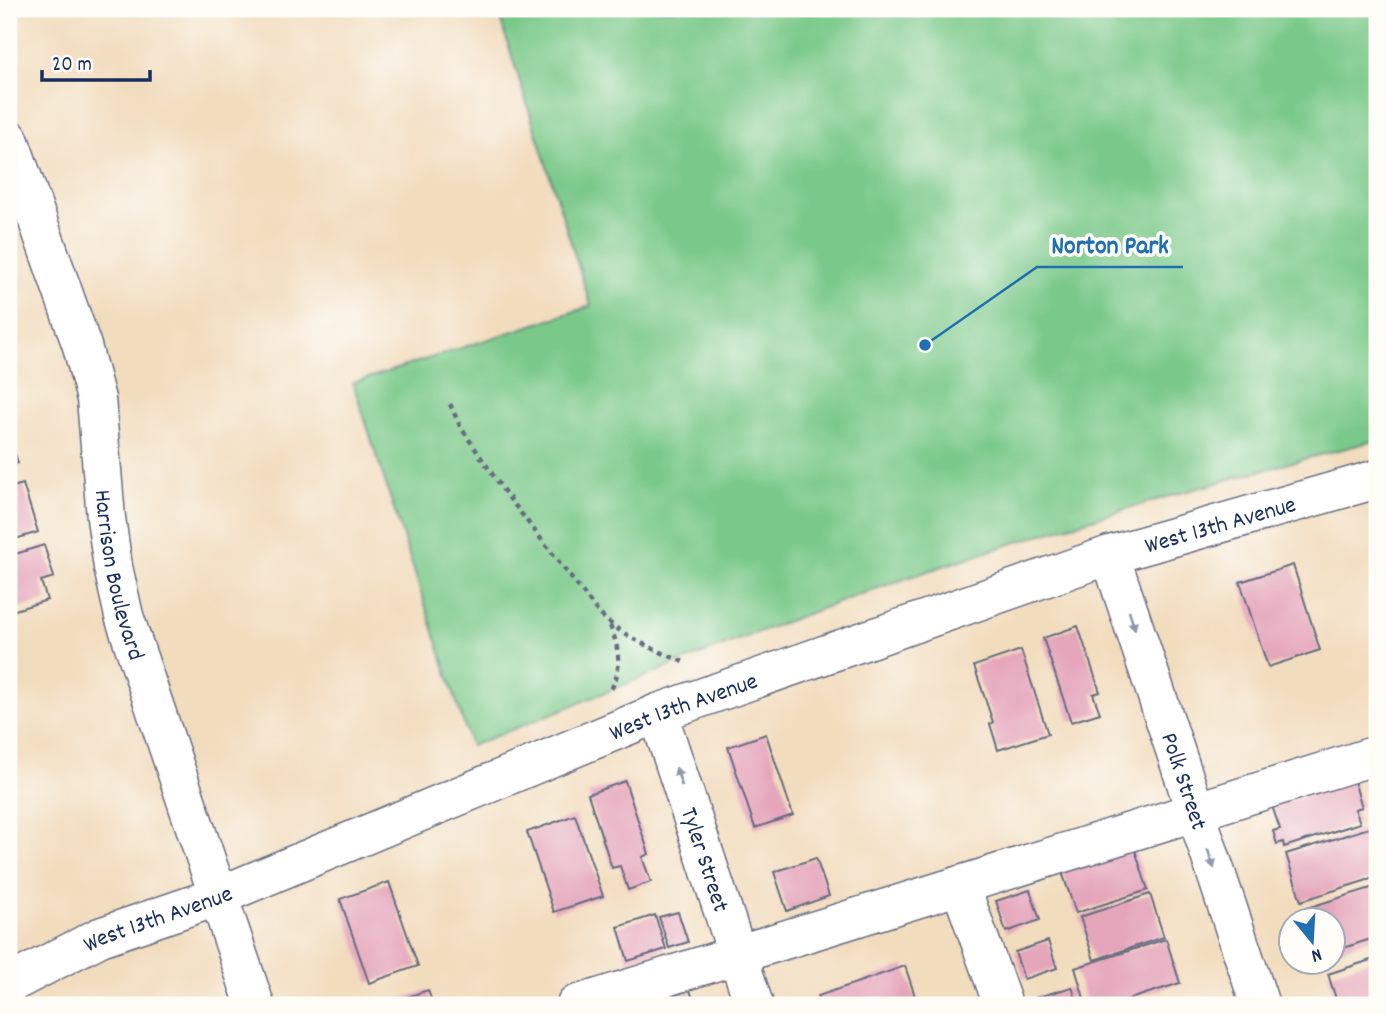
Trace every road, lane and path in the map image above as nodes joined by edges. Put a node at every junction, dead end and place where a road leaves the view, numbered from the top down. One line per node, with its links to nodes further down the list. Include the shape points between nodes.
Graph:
1 (9, 139): 3 (street, Harrison Boulevard)
2 (9, 205): 3 (street)
3 (44, 237): 14 (street, Harrison Boulevard, via 96,399 106,517 124,615)
4 (450, 404): 7 (path, via 503,490)
5 (1377, 479): 6 (street, West 13th Avenue)
6 (1110, 555): 10 (street, West 13th Avenue); 12 (street, Polk Street, one-way to 12)
7 (609, 625): 8 (path); 9 (path, via 619,665)
8 (687, 663)
9 (609, 693)
10 (658, 713): 14 (street, West 13th Avenue); 15 (street, Tyler Street, one-way to 10)
11 (1377, 755): 12 (street)
12 (1196, 812): 13 (street); 21 (street, Polk Street, one-way to 21)
13 (960, 885): 15 (street); 20 (street)
14 (219, 896): 16 (street, West 13th Avenue, via 100,937); 17 (street, Harrison Boulevard)
15 (737, 955): 18 (street); 19 (street, Tyler Street)
16 (9, 984)
17 (255, 1005)
18 (576, 1005)
19 (754, 1005)
20 (1003, 1005)
21 (1261, 1005)

